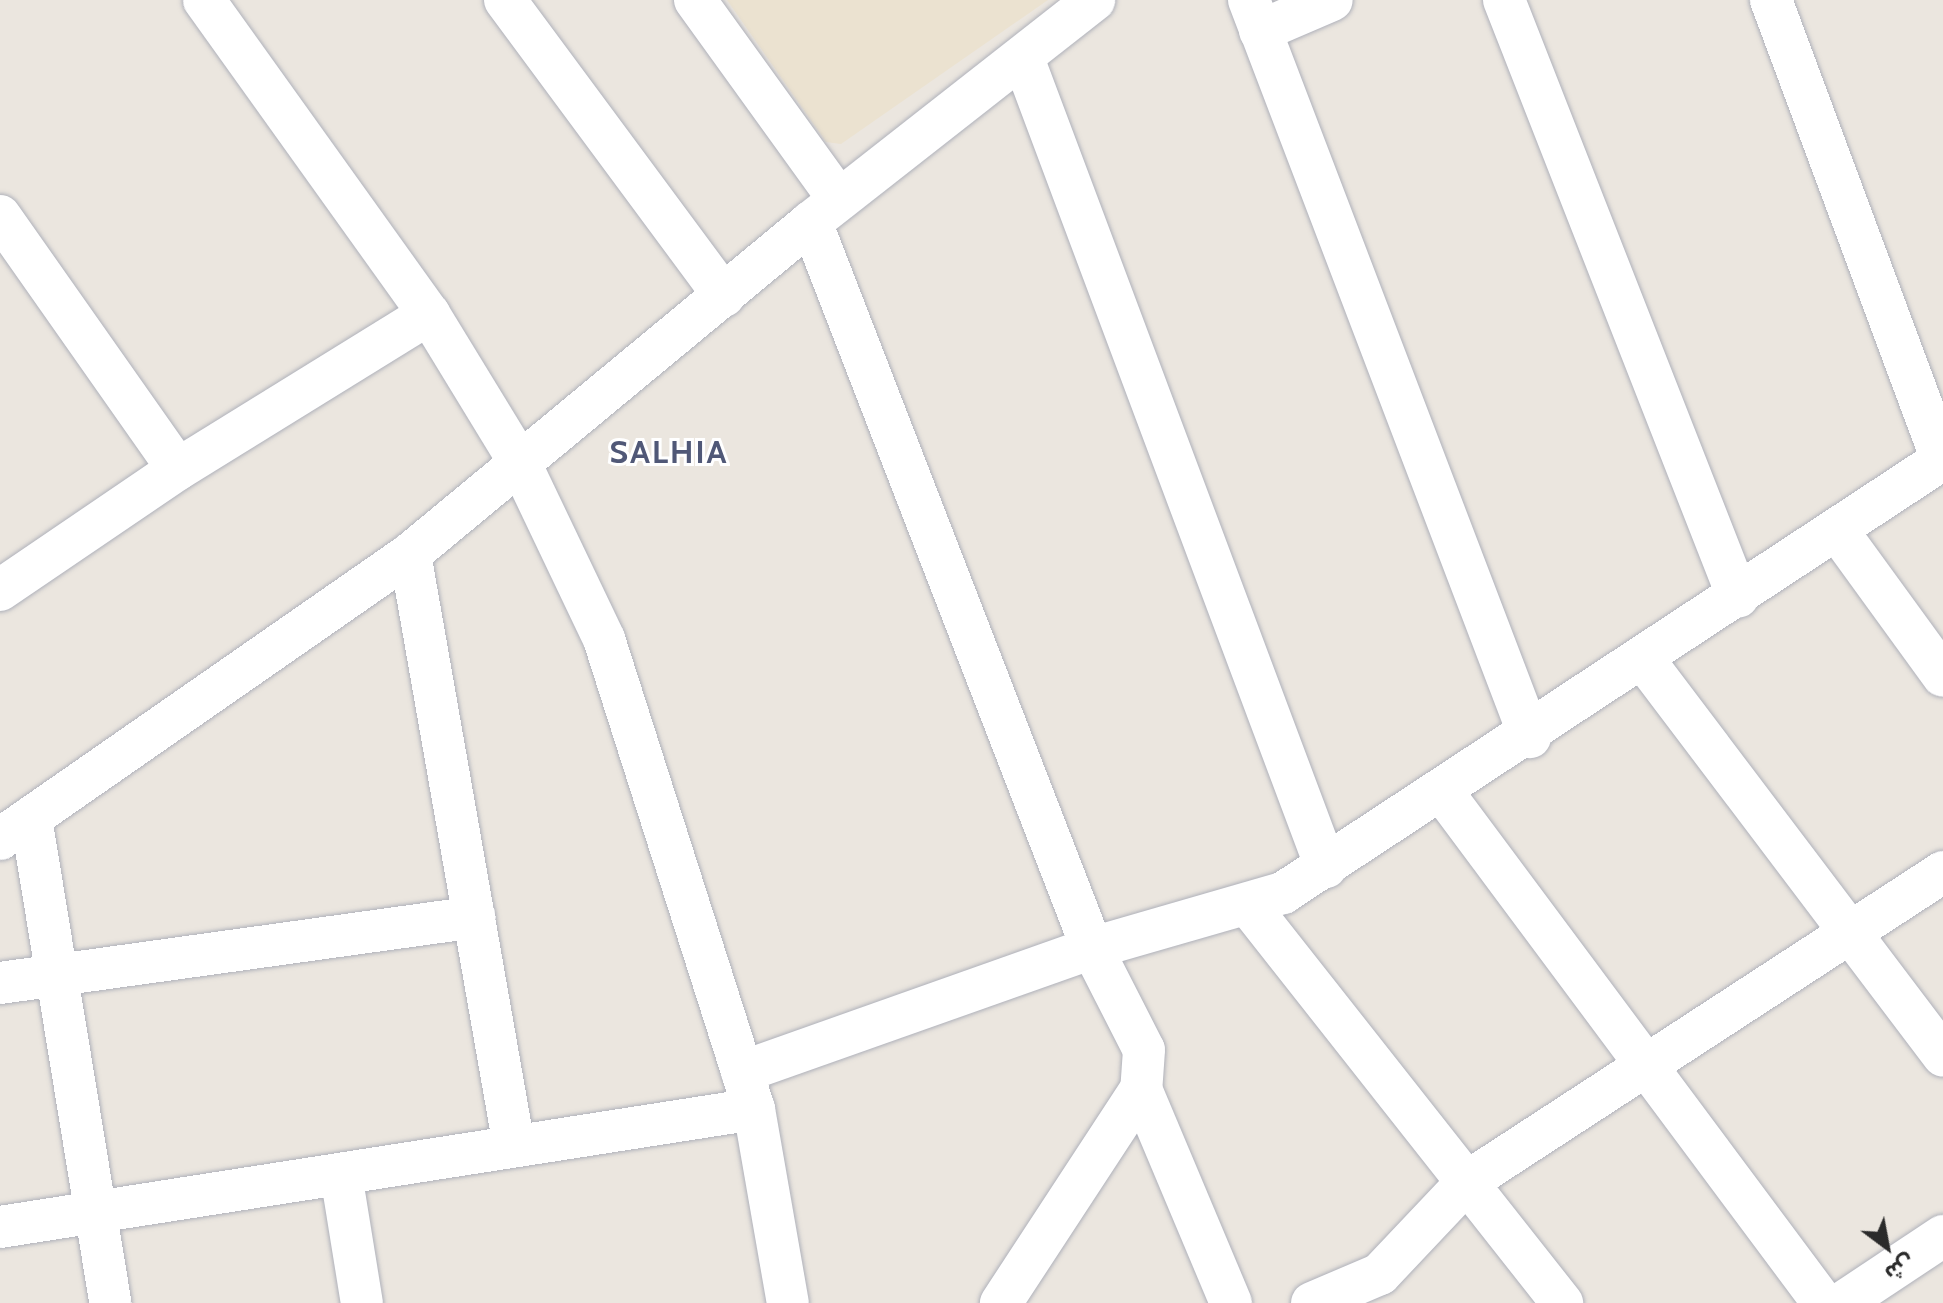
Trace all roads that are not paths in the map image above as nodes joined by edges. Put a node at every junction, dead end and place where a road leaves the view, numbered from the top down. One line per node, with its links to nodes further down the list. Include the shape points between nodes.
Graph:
1 (204, 0): 13 (street)
2 (505, 0): 12 (street)
3 (695, 0): 10 (street)
4 (1094, 0): 9 (street)
5 (1332, 0): 8 (street)
6 (1504, 0): 20 (street)
7 (1771, 0): 14 (street)
8 (1254, 15): 23 (street)
9 (1023, 58): 10 (street); 26 (street)
10 (825, 211): 12 (street); 31 (street)
11 (0, 216): 16 (street)
12 (724, 296): 15 (street)
13 (429, 314): 15 (street); 16 (street)
14 (1943, 459): 17 (street)
15 (521, 465): 18 (street); 37 (street, via 604,639)
16 (178, 469): 19 (street)
17 (1837, 530): 20 (street); 22 (street)
18 (410, 554): 25 (street); 29 (street)
19 (1, 587)
20 (1738, 597): 21 (street)
21 (1644, 660): 23 (street); 30 (street)
22 (1943, 676)
23 (1530, 737): 24 (street)
24 (1444, 794): 26 (street); 35 (street)
25 (15, 829): 32 (street)
26 (1326, 867): 28 (street)
27 (1943, 872): 30 (street)
28 (1249, 906): 31 (street); 40 (street)
29 (474, 917): 32 (street); 38 (street)
30 (1852, 934): 34 (street); 35 (street)
31 (1092, 948): 36 (street, via 1144,1050); 37 (street)
32 (54, 975): 33 (street); 41 (street)
33 (0, 983)
34 (1943, 1056)
35 (1649, 1065): 40 (street); 51 (street)
36 (1141, 1089): 47 (street); 48 (street)
37 (748, 1090): 38 (street); 46 (street)
38 (514, 1146): 39 (street)
39 (341, 1174): 41 (street); 45 (street)
40 (1467, 1182): 49 (street, via 1380,1274); 50 (street)
41 (92, 1212): 42 (street); 44 (street)
42 (0, 1227)
43 (1943, 1236): 52 (street)
44 (110, 1303)
45 (362, 1303)
46 (788, 1303)
47 (1001, 1303)
48 (1231, 1303)
49 (1312, 1303)
50 (1562, 1303)
51 (1823, 1303)
52 (1842, 1303)

